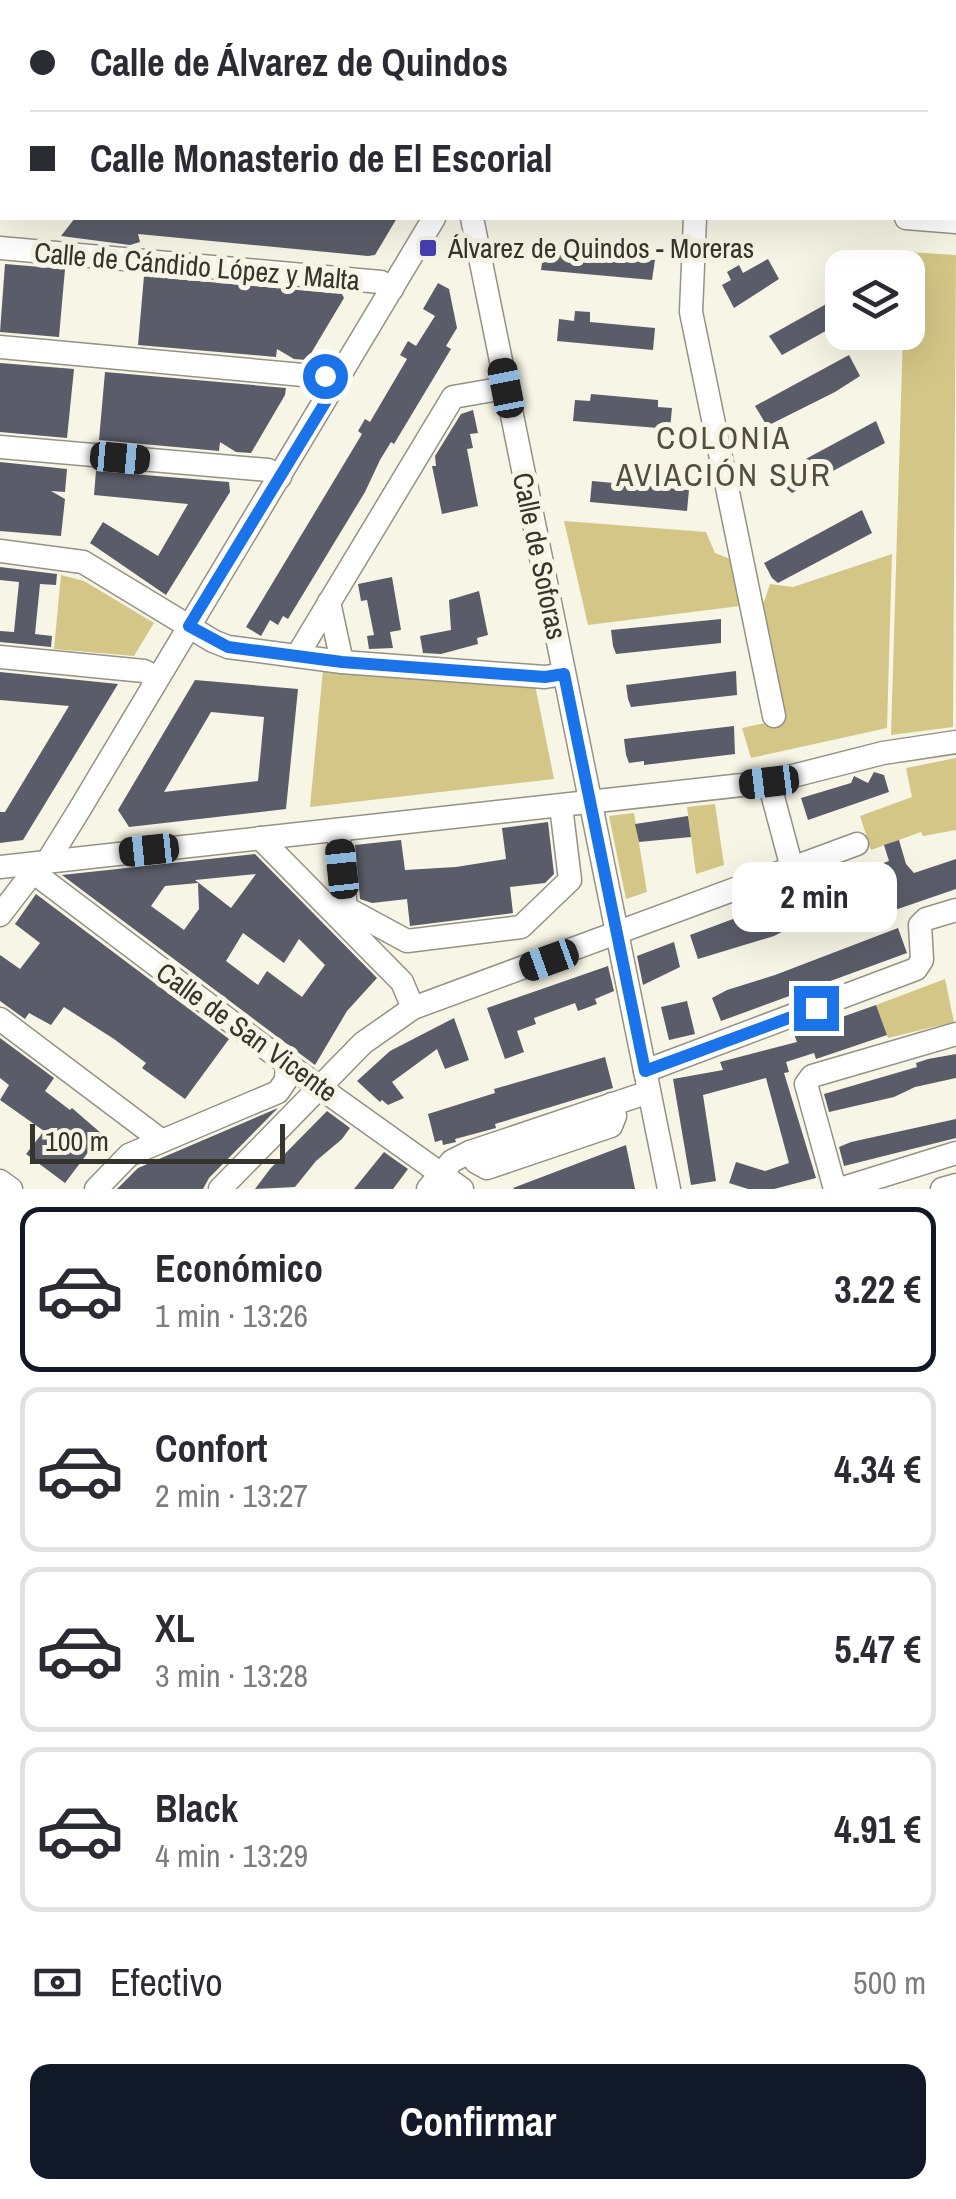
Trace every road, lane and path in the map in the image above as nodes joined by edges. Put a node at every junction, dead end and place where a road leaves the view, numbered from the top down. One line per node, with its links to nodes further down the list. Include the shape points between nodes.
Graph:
1 (433, 220): 5 (street)
2 (472, 220): 8 (street, Calle de Soforas)
3 (695, 220): 19 (street, via 691,312)
4 (0, 248): 5 (street, Calle de Cándido López y Malta, via 381,282)
5 (392, 289): 7 (street)
6 (0, 348): 7 (street, via 325,376)
7 (337, 383): 10 (street)
8 (506, 388): 12 (street, via 454,397); 17 (street, Calle de Soforas)
9 (0, 447): 10 (street, via 268,470)
10 (280, 477): 13 (street)
11 (0, 551): 13 (street, via 83,562)
12 (329, 602): 15 (street); 16 (street)
13 (189, 626): 15 (street, via 228,647); 18 (street)
14 (0, 656): 18 (street, via 144,671)
15 (297, 656): 16 (street)
16 (342, 662): 17 (street)
17 (564, 674): 22 (street, Calle de Soforas)
18 (157, 678): 28 (street)
19 (774, 716)
20 (956, 742): 21 (street)
21 (769, 782): 22 (street); 29 (street)
22 (589, 802): 23 (street); 32 (street, Calle de Soforas)
23 (561, 806): 24 (street); 24 (street, via 570,880 521,927 407,941 346,908)
24 (338, 830): 25 (street)
25 (260, 838): 28 (street); 33 (street, via 402,982)
26 (857, 844): 29 (street)
27 (0, 867): 28 (street)
28 (40, 867): 31 (street); 36 (street, Calle de San Vicente)
29 (792, 868): 32 (street)
30 (956, 910): 37 (street, via 920,925 922,960 916,970)
31 (0, 915)
32 (618, 935): 33 (street); 37 (street, Calle de Soforas)
33 (413, 1008): 38 (street, via 363,1043)
34 (0, 1019): 41 (street)
35 (956, 1034): 51 (street, via 812,1076 806,1084)
36 (287, 1064): 38 (street, Calle de San Vicente); 39 (street)
37 (647, 1082): 44 (street, via 612,1104 470,1152); 50 (street, Calle de Soforas)
38 (320, 1087): 40 (street); 44 (street, Calle de San Vicente)
39 (278, 1092): 40 (street, via 293,1108); 41 (street)
40 (291, 1118): 48 (street)
41 (162, 1140): 47 (street, via 129,1155)
42 (956, 1153): 51 (street)
43 (0, 1181): 46 (street)
44 (435, 1182): 49 (street, Calle de San Vicente)
45 (956, 1185): 52 (street)
46 (11, 1189)
47 (96, 1189)
48 (220, 1189)
49 (462, 1189)
50 (669, 1189)
51 (838, 1189)
52 (942, 1189)

